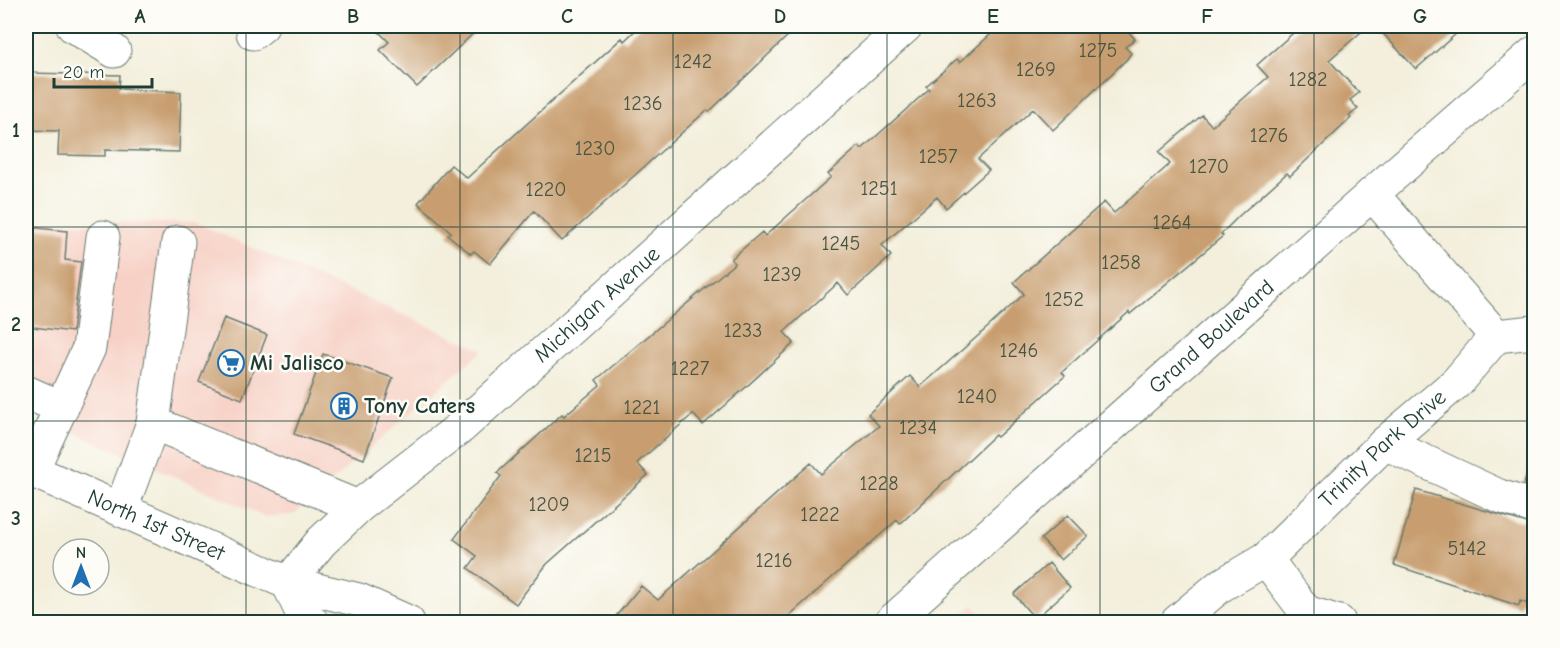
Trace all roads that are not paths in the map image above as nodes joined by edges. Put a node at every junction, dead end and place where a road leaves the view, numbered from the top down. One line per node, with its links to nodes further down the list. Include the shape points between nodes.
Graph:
1 (73, 26): 3 (street)
2 (906, 26): 15 (street, Michigan Avenue, via 460,427)
3 (114, 51)
4 (1534, 53): 5 (street, Grand Boulevard)
5 (1372, 194): 9 (street); 22 (street, Grand Boulevard)
6 (103, 237): 11 (street, via 89,348)
7 (178, 242): 12 (street)
8 (1534, 332): 9 (street)
9 (1496, 336): 13 (street, Trinity Park Drive, via 1457,382)
10 (26, 392): 11 (street)
11 (62, 408): 14 (street)
12 (153, 423): 15 (street); 17 (street)
13 (1385, 443): 16 (street, via 1499,496); 18 (street, Trinity Park Drive)
14 (29, 469): 17 (street, North 1st Street)
15 (358, 507): 19 (street, Michigan Avenue, via 321,542)
16 (1534, 507)
17 (121, 509): 19 (street, North 1st Street)
18 (1266, 559): 23 (street, Trinity Park Drive, via 1220,586); 24 (street, via 1306,612)
19 (288, 583): 20 (street, via 301,610); 21 (street, North 1st Street, via 359,600)
20 (312, 622)
21 (408, 622)
22 (891, 622)
23 (1177, 622)
24 (1339, 622)

